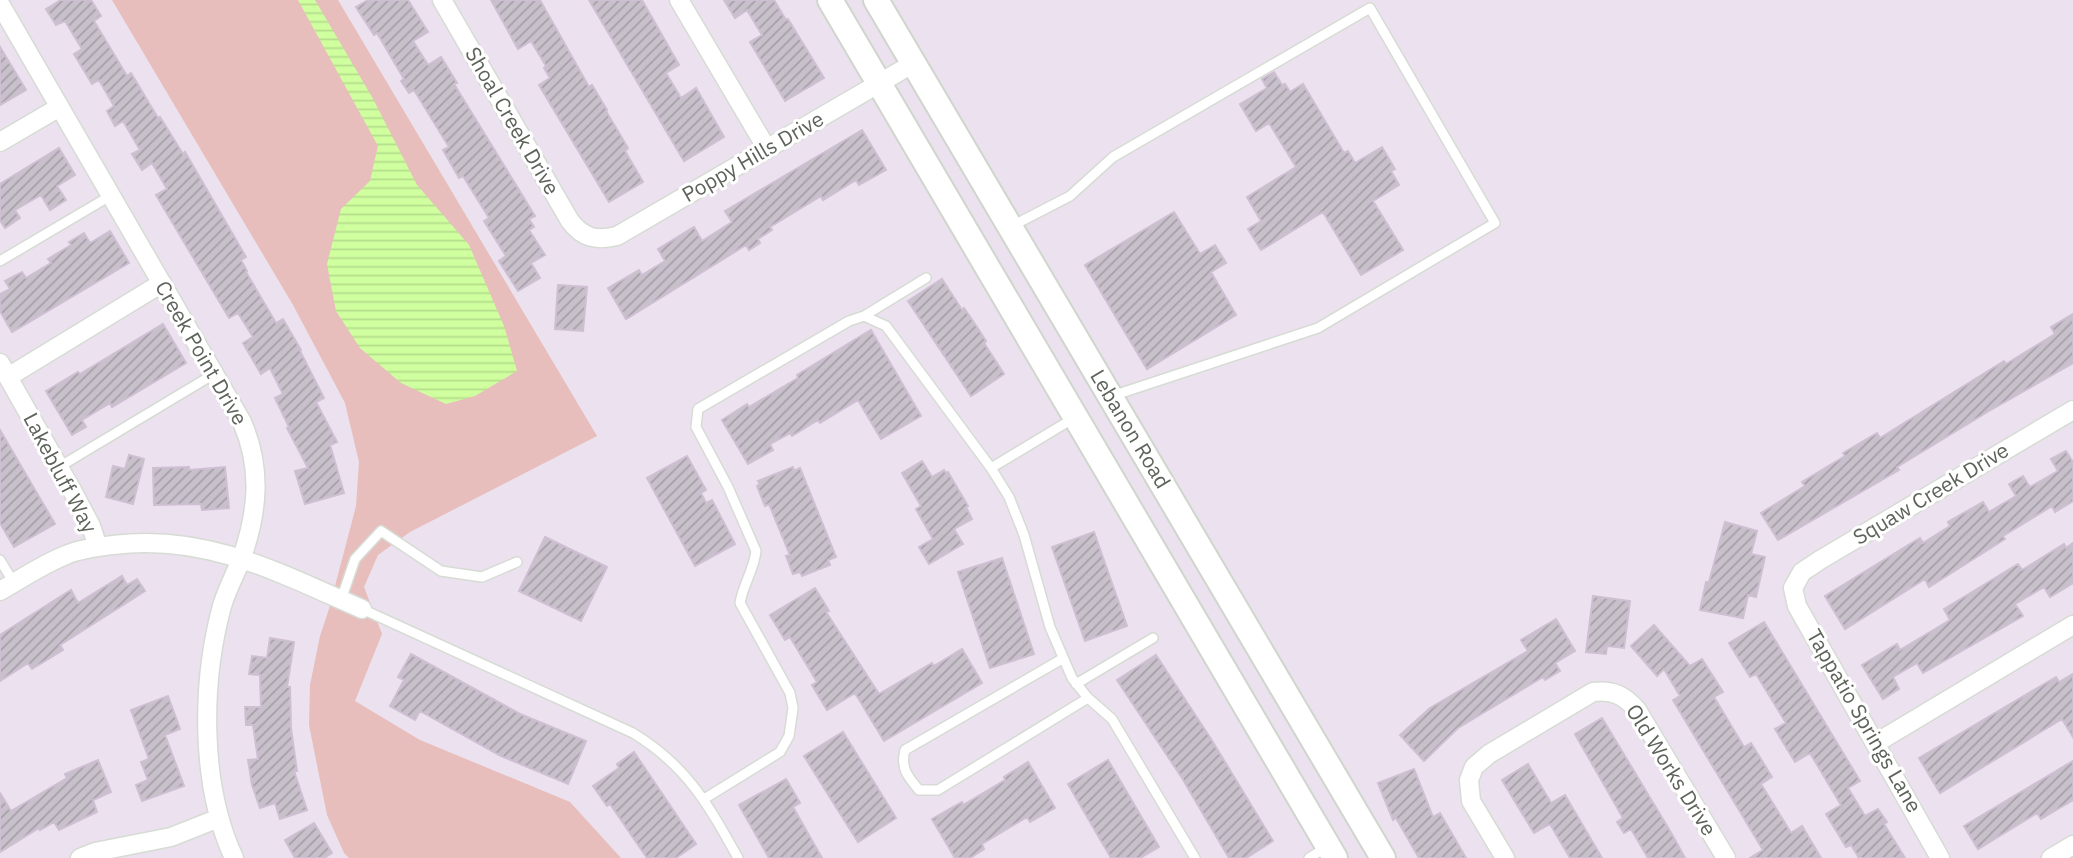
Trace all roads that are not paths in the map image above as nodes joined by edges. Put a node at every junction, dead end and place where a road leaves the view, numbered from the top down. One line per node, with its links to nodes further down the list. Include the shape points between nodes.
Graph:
1 (442, 0): 14 (street, Shoal Creek Drive, via 570,221)
2 (679, 0): 11 (street)
3 (831, 0): 8 (main road, Lebanon Road)
4 (876, 0): 7 (main road, Lebanon Road)
5 (0, 5): 6 (street, Creek Point Drive)
6 (6, 27): 9 (street, Creek Point Drive)
7 (914, 63): 8 (street, Poppy Hills Drive); 13 (main road, Lebanon Road)
8 (879, 83): 11 (street, Poppy Hills Drive); 23 (main road, Lebanon Road)
9 (58, 108): 10 (street); 12 (street, Creek Point Drive)
10 (0, 142)
11 (766, 149): 14 (street, Poppy Hills Drive, via 617,236)
12 (110, 196): 15 (lane); 17 (street, Creek Point Drive)
13 (1010, 227): 21 (main road, Lebanon Road); 21 (lane, via 1070,196 1113,157 1370,8 1495,223 1318,328)
14 (588, 238)
15 (0, 261)
16 (926, 278): 18 (lane)
17 (162, 283): 19 (street); 20 (street, Creek Point Drive)
18 (864, 316): 25 (lane, via 886,326); 40 (lane, via 698,409 696,427 756,551 740,603 785,681 793,708 789,736 780,752)
19 (4, 370): 24 (street, Lakebluff Way)
20 (214, 373): 24 (lane); 27 (street, Creek Point Drive, via 242,422 257,470 253,517)
21 (1111, 397): 23 (main road); 42 (main road, Lebanon Road)
22 (2073, 410): 30 (street, Squaw Creek Drive, via 1820,560)
23 (1076, 417): 25 (lane); 44 (main road, Lebanon Road)
24 (59, 467): 26 (street, Lakebluff Way)
25 (991, 468): 36 (lane, via 1024,535)
26 (98, 547): 27 (street, via 159,543); 31 (street, via 65,555)
27 (242, 557): 32 (street); 41 (street, Creek Point Drive, via 219,616 208,689 210,769)
28 (0, 559): 31 (lane)
29 (517, 562): 32 (lane, via 482,577 441,571 381,531 355,559)
30 (1795, 583): 39 (street, Tappatio Springs Lane, via 1797,606)
31 (7, 587)
32 (341, 600): 33 (street)
33 (362, 609): 40 (lane, via 633,733 669,758)
34 (2073, 625): 39 (street)
35 (1153, 638): 37 (lane)
36 (1062, 659): 37 (lane); 38 (lane, via 905,750 904,769 909,779 919,790 938,790)
37 (1076, 684): 38 (lane)
38 (1088, 698): 48 (lane, via 1112,719)
39 (1876, 743): 52 (street, Tappatio Springs Lane)
40 (704, 799): 47 (lane)
41 (219, 818): 45 (street, via 171,837); 46 (street, Creek Point Drive)
42 (1364, 825): 44 (main road); 49 (main road, Lebanon Road)
43 (2073, 845): 53 (street)
44 (1324, 854)
45 (80, 858)
46 (234, 858)
47 (738, 858)
48 (1195, 858)
49 (1383, 858)
50 (1505, 858): 51 (street, Old Works Drive, via 1471,801 1468,789 1474,767 1593,692 1608,690 1626,697 1637,710)
51 (1726, 858)
52 (1940, 858)
53 (2051, 858)

